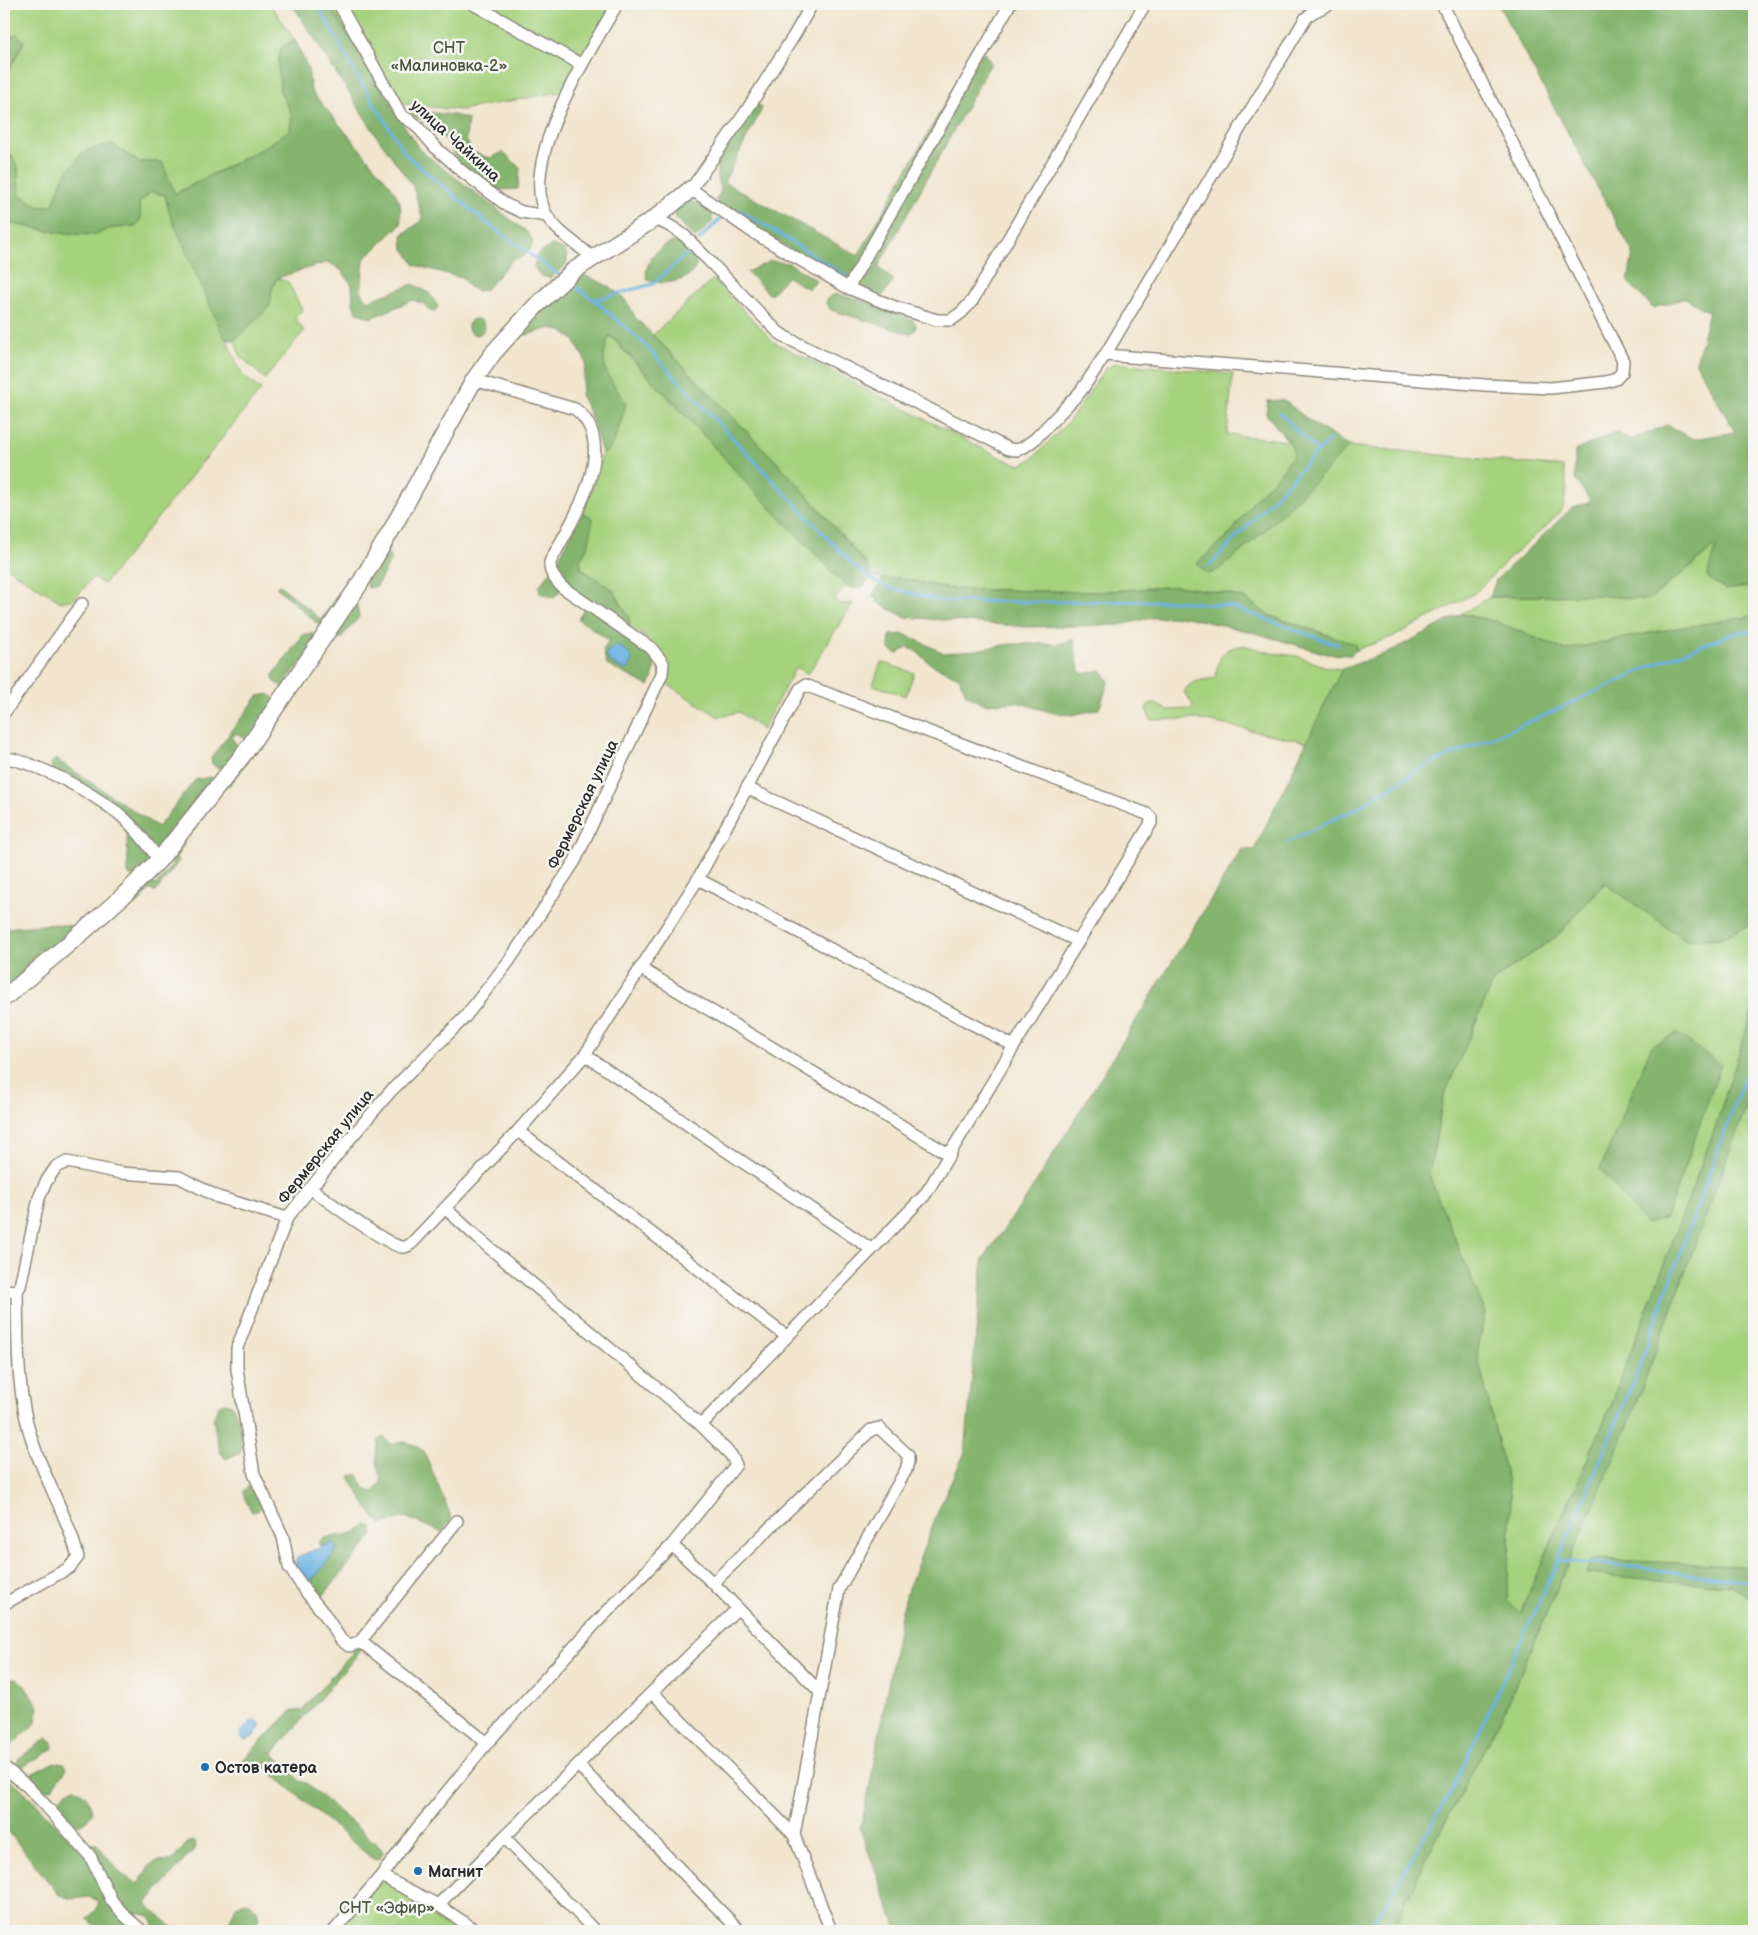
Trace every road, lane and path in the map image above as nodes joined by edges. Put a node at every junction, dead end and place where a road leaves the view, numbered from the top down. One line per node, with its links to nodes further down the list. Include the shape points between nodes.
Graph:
1 (339, 4): 11 (street, улица Чайкина, via 401,116 415,124 463,172 505,204 522,212)
2 (473, 4): 9 (street)
3 (617, 4): 9 (street)
4 (812, 4): 10 (street, via 745,113)
5 (1010, 4): 14 (street)
6 (1145, 4): 14 (street, via 972,301 962,312 951,320 937,320 895,308)
7 (1330, 4): 15 (street, via 1305,19)
8 (1442, 4): 15 (street, via 1623,361 1622,372 1616,379 1551,388 1485,385)
9 (582, 65): 11 (street, via 564,100 542,164 540,196)
10 (691, 189): 12 (street); 14 (street, via 751,231)
11 (547, 216): 13 (street)
12 (654, 219): 13 (street); 15 (street, via 686,238 787,338 1009,448 1017,450 1036,439 1081,391)
13 (592, 258): 16 (street, via 573,271 534,308 494,352)
14 (848, 288)
15 (1105, 355)
16 (474, 380): 21 (street, via 392,529 328,632 246,751); 30 (street, Фермерская улица, via 575,409 583,415 594,443 591,475 581,505 550,562 552,576 562,587 651,648 663,663 662,674 575,861 508,961 466,1017 390,1092)
17 (82, 604): 18 (street)
18 (4, 713)
19 (4, 756): 21 (street, via 40,767 118,814 140,834)
20 (747, 788): 22 (street); 23 (street); 23 (street, via 805,685 1147,814 1151,822)
21 (159, 860): 25 (street, via 105,912)
22 (698, 879): 24 (street); 26 (street)
23 (1078, 941): 26 (street)
24 (640, 968): 27 (street); 29 (street)
25 (4, 998)
26 (1014, 1046): 29 (street)
27 (585, 1054): 28 (street); 33 (street)
28 (518, 1131): 31 (street); 36 (street)
29 (950, 1155): 33 (street, via 924,1196)
30 (310, 1188): 31 (street, via 400,1248 412,1243); 32 (street, Фермерская улица)
31 (445, 1208): 37 (street)
32 (287, 1218): 35 (street, via 218,1197 179,1177 120,1173 67,1162 56,1167 39,1198); 43 (street, Фермерская улица, via 237,1348 236,1369 241,1399 254,1474 283,1536 289,1567 341,1640 350,1646)
33 (871, 1249): 36 (street)
34 (4, 1290): 35 (street)
35 (17, 1291): 41 (street, via 20,1374 26,1417 32,1443 73,1536 78,1557 69,1568)
36 (786, 1336): 37 (street)
37 (700, 1425): 39 (street, via 731,1454 736,1464)
38 (457, 1521): 43 (street)
39 (672, 1545): 40 (street); 46 (street)
40 (713, 1583): 42 (street); 44 (street, via 870,1430 879,1428 908,1455 906,1470 839,1589)
41 (4, 1604)
42 (737, 1609): 44 (street); 45 (street)
43 (358, 1643): 46 (street, Фермерская улица, via 408,1678)
44 (820, 1692): 49 (street)
45 (653, 1693): 47 (street); 49 (street)
46 (487, 1742): 51 (street)
47 (578, 1765): 50 (street); 57 (street)
48 (4, 1767): 53 (street, via 48,1807 90,1856 112,1901)
49 (794, 1835): 58 (street)
50 (504, 1837): 52 (street); 56 (street)
51 (381, 1876): 52 (street); 54 (street)
52 (438, 1905): 55 (street)
53 (142, 1931)
54 (334, 1931)
55 (477, 1931)
56 (595, 1931)
57 (740, 1931)
58 (830, 1931)

